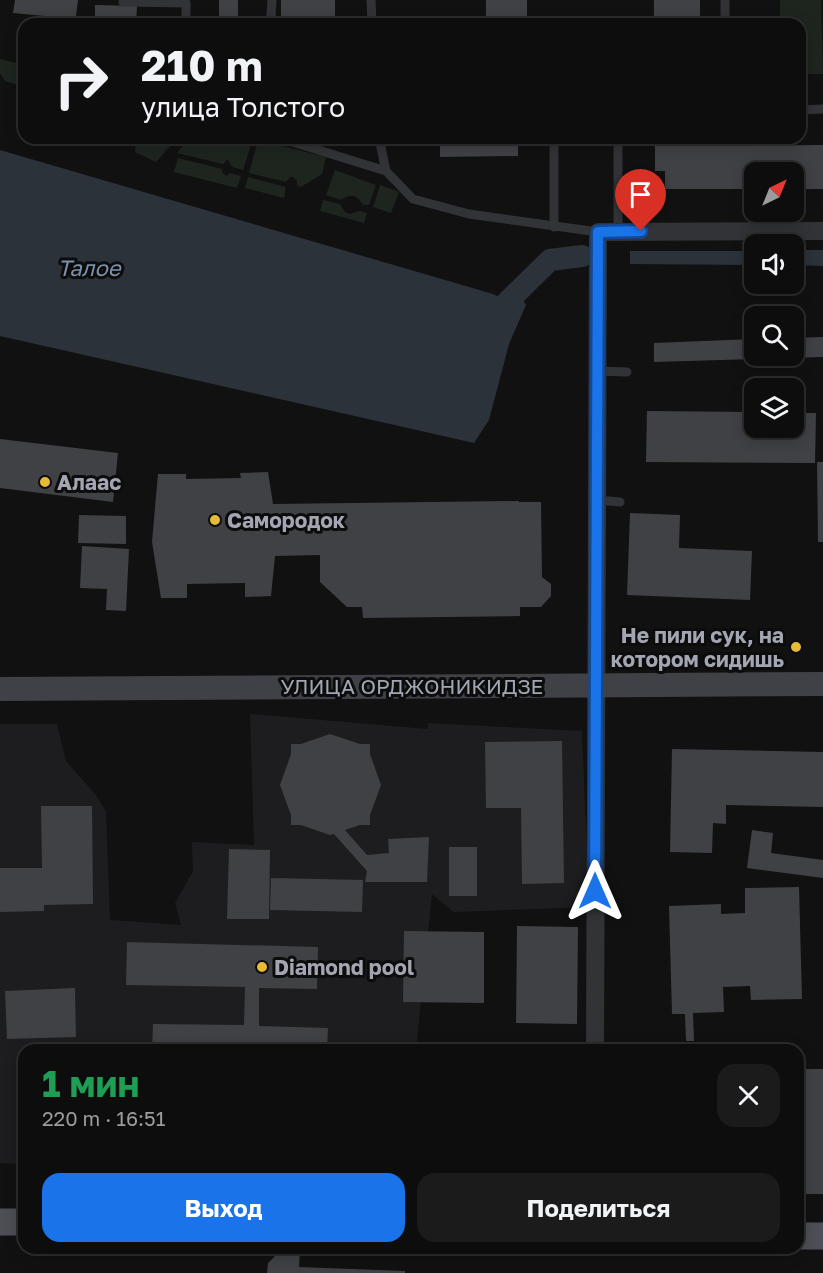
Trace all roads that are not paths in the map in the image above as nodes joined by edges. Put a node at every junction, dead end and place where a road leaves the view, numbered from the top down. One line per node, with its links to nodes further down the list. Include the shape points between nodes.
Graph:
1 (272, 0): 6 (lane)
2 (371, 0): 7 (lane)
3 (725, 0): 8 (lane)
4 (123, 2): 5 (lane, via 186,3)
5 (186, 18)
6 (272, 18)
7 (372, 18)
8 (725, 18)
9 (823, 109): 10 (lane)
10 (806, 110)
11 (302, 144): 15 (lane)
12 (380, 144): 15 (lane)
13 (554, 144): 16 (lane)
14 (618, 144): 19 (lane)
15 (386, 171): 16 (lane, via 413,199 469,214)
16 (554, 226): 18 (lane)
17 (823, 231): 19 (street)
18 (598, 232): 19 (street); 20 (street)
19 (618, 232)
20 (598, 371): 21 (lane); 22 (street)
21 (627, 372)
22 (597, 500): 23 (lane); 25 (street)
23 (620, 502)
24 (823, 684): 25 (street, УЛИЦА ОРДЖОНИКИДЗЕ)
25 (596, 686): 26 (street, УЛИЦА ОРДЖОНИКИДЗЕ); 27 (street)
26 (0, 688)
27 (595, 1044)
28 (0, 1222): 29 (main road)
29 (18, 1222)
30 (804, 1236): 31 (main road)
31 (823, 1236)

